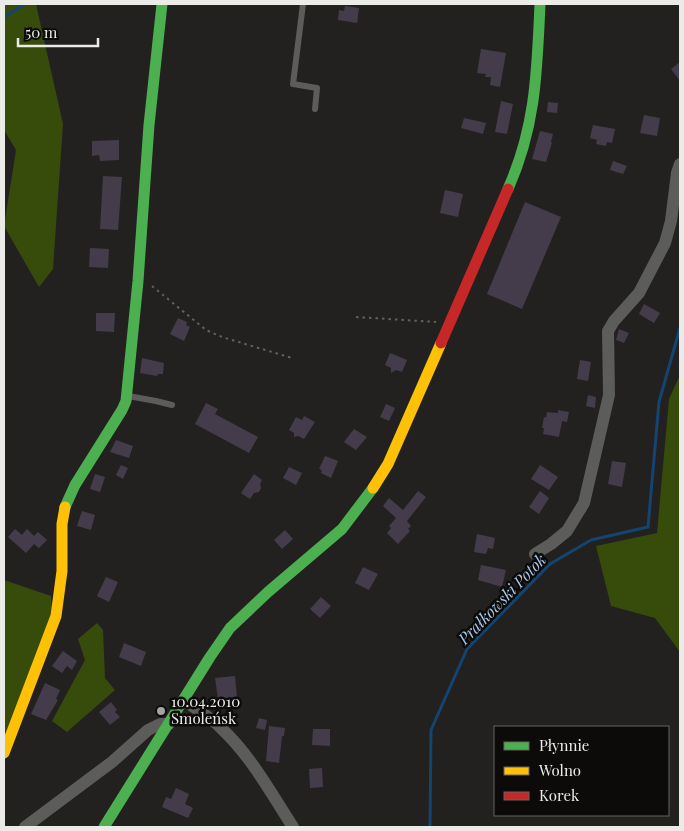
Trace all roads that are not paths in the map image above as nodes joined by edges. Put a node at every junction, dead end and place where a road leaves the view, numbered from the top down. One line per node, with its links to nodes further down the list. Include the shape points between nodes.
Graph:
1 (162, 4): 6 (street)
2 (303, 4): 4 (lane, via 293,84 317,88)
3 (540, 4): 9 (street, via 536,84 524,150 396,447 368,496 342,529 230,628)
4 (315, 109)
5 (680, 164): 8 (street, via 672,221 665,243 639,293 608,331 609,395 584,503 567,531)
6 (126, 396): 7 (lane); 11 (street, via 122,410 75,485 65,507 56,616)
7 (172, 405)
8 (535, 554)
9 (184, 701): 10 (street); 14 (street, via 206,715 233,740)
10 (168, 724): 12 (street, via 148,730 112,762); 13 (street)
11 (4, 754)
12 (26, 827)
13 (104, 827)
14 (293, 827)

